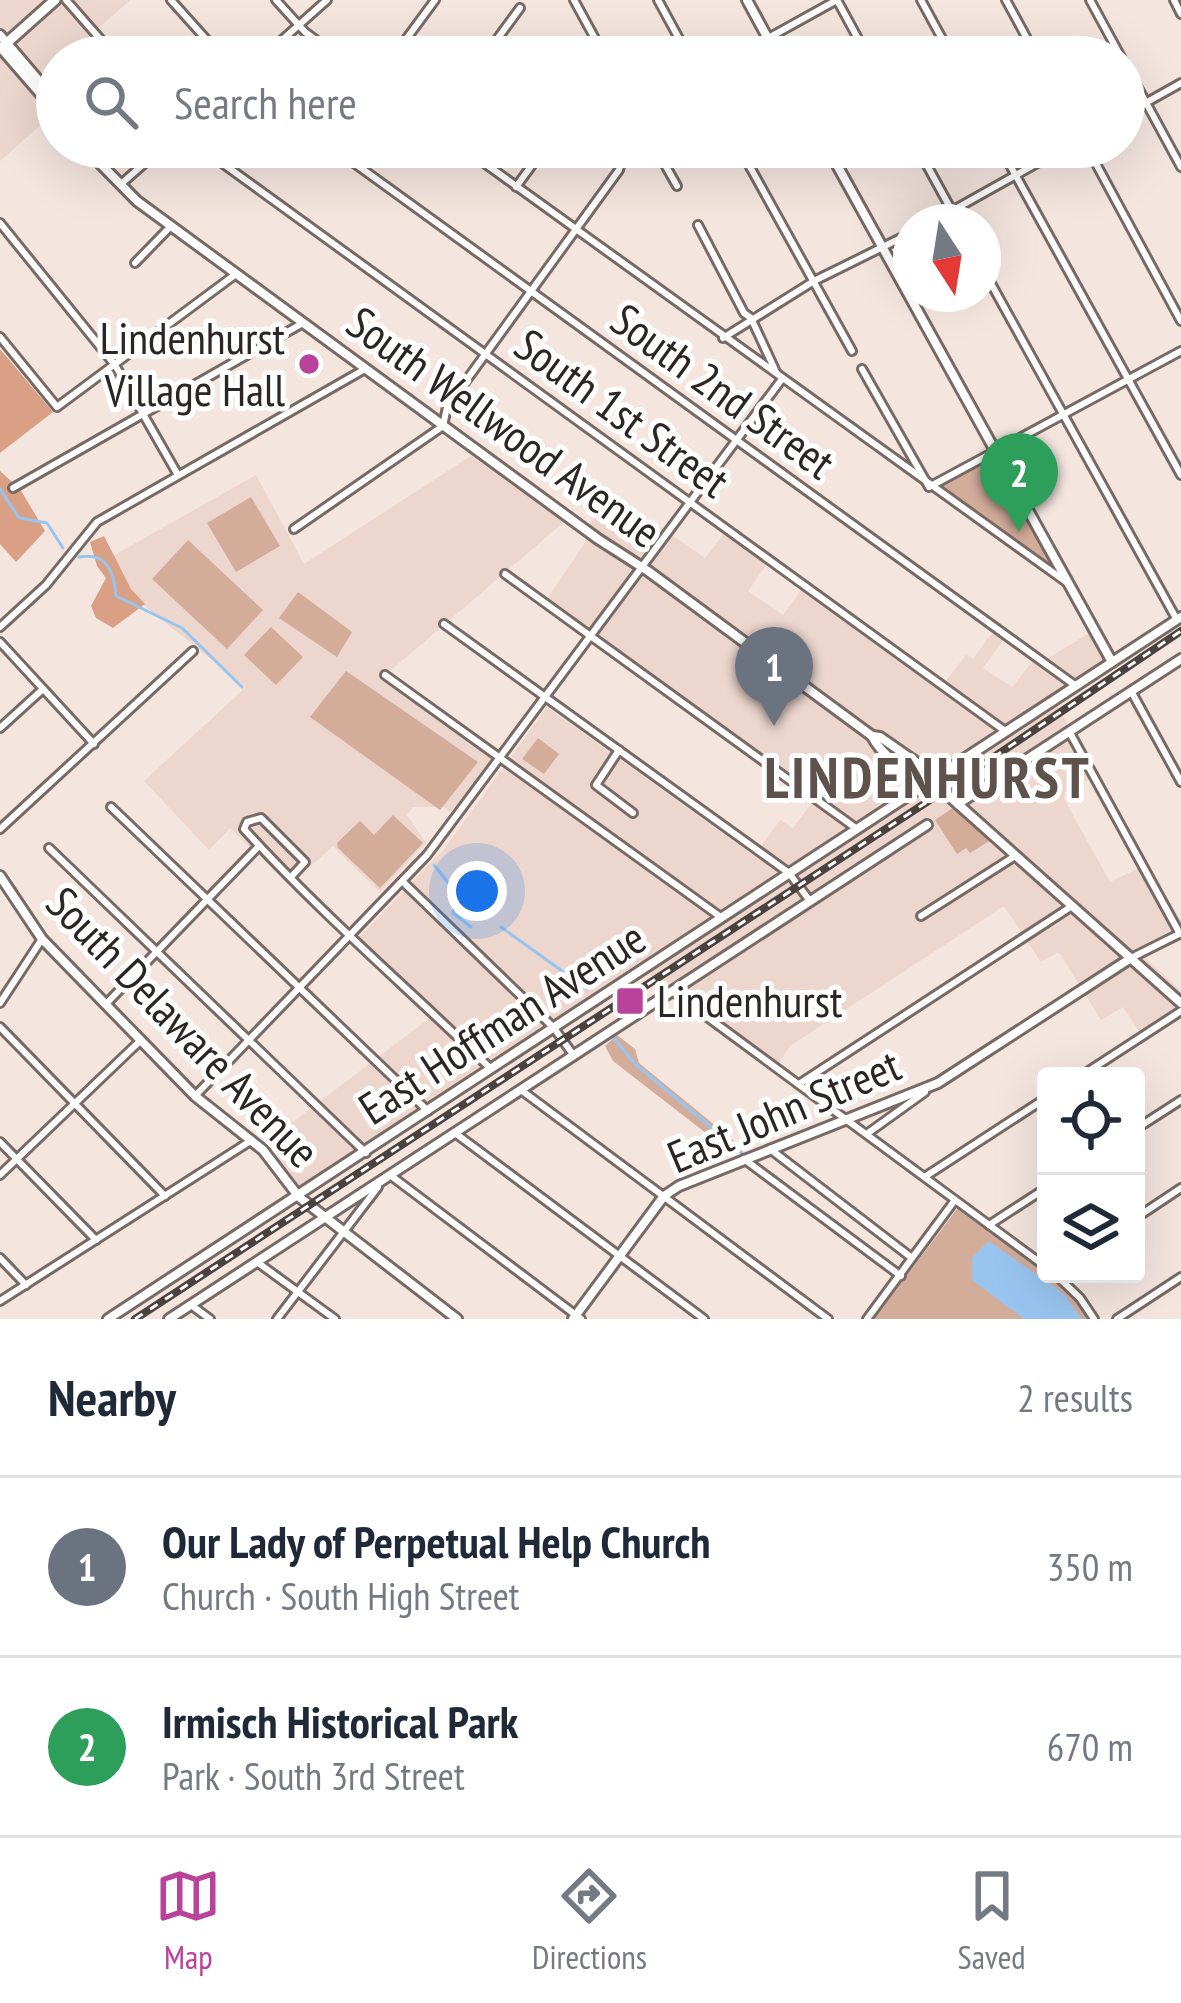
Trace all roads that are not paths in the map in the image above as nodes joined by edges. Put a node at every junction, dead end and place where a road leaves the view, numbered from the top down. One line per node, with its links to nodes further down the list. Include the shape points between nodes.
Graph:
1 (55, 0): 32 (main road)
2 (65, 0): 18 (street)
3 (171, 0): 19 (street)
4 (276, 0): 17 (street)
5 (327, 0): 17 (street)
6 (435, 0): 22 (street)
7 (574, 0): 24 (street)
8 (658, 0): 25 (street)
9 (747, 0): 26 (street)
10 (837, 0): 27 (street); 28 (street)
11 (921, 0): 29 (street)
12 (1006, 0): 30 (street)
13 (1090, 0): 31 (street)
14 (1174, 0): 16 (street)
15 (520, 8): 23 (street)
16 (1181, 14)
17 (298, 26): 20 (street); 21 (street)
18 (97, 36)
19 (203, 36)
20 (287, 36)
21 (311, 36)
22 (408, 36)
23 (499, 36)
24 (594, 36)
25 (678, 36)
26 (767, 36)
27 (772, 36)
28 (857, 36)
29 (941, 36)
30 (1026, 36)
31 (1110, 36)
32 (2, 45): 33 (street); 35 (street)
33 (36, 81)
34 (1181, 83): 36 (street)
35 (36, 87)
36 (1146, 102): 37 (street)
37 (1181, 166)
38 (107, 168): 53 (street, South Wellwood Avenue)
39 (139, 168): 53 (street)
40 (229, 168): 76 (street, South 1st Street)
41 (361, 168): 67 (street, South 2nd Street)
42 (490, 168): 55 (street)
43 (530, 168): 55 (street)
44 (620, 168): 61 (street)
45 (667, 168): 54 (street)
46 (751, 168): 66 (street)
47 (838, 168): 63 (street)
48 (928, 168): 56 (street)
49 (1012, 168): 52 (street)
50 (1028, 168): 52 (street)
51 (1098, 168): 70 (street)
52 (1016, 175): 57 (street); 81 (street)
53 (121, 184): 60 (street, South Wellwood Avenue)
54 (676, 185)
55 (516, 187): 61 (street)
56 (948, 204)
57 (964, 204)
58 (0, 223): 77 (street)
59 (698, 225): 69 (street)
60 (171, 226): 64 (street); 65 (street, South Wellwood Avenue)
61 (575, 230): 67 (street); 73 (street)
62 (893, 243): 63 (street)
63 (882, 249): 66 (street); 86 (street)
64 (135, 263)
65 (236, 274): 71 (street, South Wellwood Avenue); 77 (street)
66 (814, 281): 69 (street); 74 (street)
67 (530, 292): 76 (street); 85 (street, South 2nd Street)
68 (1001, 301): 83 (street)
69 (751, 318): 73 (street); 80 (street)
70 (1181, 321)
71 (303, 323): 78 (street, South Wellwood Avenue); 82 (street)
72 (0, 337): 77 (street, via 57,407)
73 (723, 338): 80 (street)
74 (852, 351)
75 (1181, 351): 81 (street)
76 (484, 354): 84 (street); 91 (street, South 1st Street)
77 (115, 365): 82 (street)
78 (365, 369): 84 (street, South Wellwood Avenue); 88 (street)
79 (862, 369): 89 (street)
80 (779, 377): 85 (street); 89 (street)
81 (1129, 379): 83 (street); 87 (street)
82 (143, 413): 88 (street); 90 (street)
83 (1064, 413): 86 (street); 96 (street)
84 (443, 426): 92 (street); 93 (street, South Wellwood Avenue)
85 (734, 440): 91 (street); 105 (street, South 2nd Street)
86 (994, 452): 89 (street); 95 (street)
87 (1181, 475)
88 (178, 476): 98 (street, via 97,523)
89 (929, 487): 95 (street)
90 (13, 488)
91 (689, 502): 93 (street); 110 (street, South 1st Street)
92 (294, 529)
93 (643, 568): 99 (street); 115 (street, South Wellwood Avenue)
94 (505, 574): 99 (street)
95 (1072, 586): 103 (street)
96 (1179, 618): 103 (street, East Hoffman Avenue)
97 (443, 624): 108 (street)
98 (0, 627)
99 (592, 636): 108 (street); 122 (street)
100 (0, 642): 106 (street)
101 (194, 651): 112 (street)
102 (1181, 659): 107 (street)
103 (1112, 662): 105 (street, East Hoffman Avenue)
104 (385, 675): 114 (street)
105 (1076, 686): 110 (street, East Hoffman Avenue)
106 (43, 689): 109 (street); 112 (street)
107 (1131, 691): 111 (street); 116 (street)
108 (547, 698): 113 (street); 114 (street)
109 (0, 728)
110 (1005, 731): 115 (street, East Hoffman Avenue)
111 (1069, 731): 117 (street); 135 (street)
112 (94, 744): 121 (street)
113 (619, 750): 119 (street, via 596,782); 126 (street)
114 (502, 758): 129 (street); 134 (street)
115 (931, 780): 117 (street, South Wellwood Avenue); 122 (street, East Hoffman Avenue)
116 (1181, 782)
117 (958, 805): 125 (street, South Wellwood Avenue)
118 (111, 808): 130 (street)
119 (633, 813)
120 (927, 825): 131 (street, East Hoffman Avenue)
121 (0, 829)
122 (857, 829): 126 (street, East Hoffman Avenue)
123 (259, 845): 128 (street); 128 (street, via 243,827 256,817 305,862); 130 (street)
124 (49, 848): 138 (street)
125 (1015, 856): 132 (street, South Wellwood Avenue); 133 (street)
126 (789, 873): 131 (street); 134 (street, East Hoffman Avenue)
127 (0, 876): 137 (street, South Delaware Avenue)
128 (291, 877): 136 (street)
129 (402, 881): 136 (street); 146 (street)
130 (208, 899): 138 (street); 140 (street)
131 (810, 901): 141 (street, East Hoffman Avenue)
132 (1072, 906): 139 (street, South Wellwood Avenue); 153 (street)
133 (921, 916)
134 (722, 918): 146 (street, East Hoffman Avenue)
135 (1181, 933): 139 (street)
136 (351, 934): 140 (street); 151 (street)
137 (42, 939): 142 (street); 143 (street, South Delaware Avenue)
138 (157, 952): 143 (street); 148 (street)
139 (1131, 958): 144 (street, South Wellwood Avenue); 152 (street, East John Street)
140 (301, 988): 148 (street); 159 (street)
141 (672, 992): 149 (street, East Hoffman Avenue); 153 (street)
142 (0, 1003)
143 (106, 1004): 147 (street, South Delaware Avenue)
144 (1181, 1007): 150 (street)
145 (0, 1027): 157 (street)
146 (554, 1028): 149 (street); 151 (street, East Hoffman Avenue)
147 (141, 1040): 155 (street, South Delaware Avenue); 157 (street)
148 (249, 1041): 155 (street); 167 (street)
149 (574, 1057): 154 (street, East Hoffman Avenue)
150 (1094, 1067)
151 (491, 1069): 159 (street, East Hoffman Avenue)
152 (938, 1083): 160 (street, East John Street); 163 (street, East John Street)
153 (799, 1084): 160 (street)
154 (521, 1090): 162 (street, East Hoffman Avenue); 176 (street)
155 (195, 1096): 164 (street, South Delaware Avenue)
156 (1181, 1100): 161 (street)
157 (74, 1104): 168 (street); 175 (street)
158 (1037, 1104): 172 (street)
159 (428, 1111): 167 (street, East Hoffman Avenue)
160 (848, 1119): 163 (street); 166 (street, East John Street)
161 (1145, 1123)
162 (455, 1133): 171 (street, East Hoffman Avenue); 184 (street)
163 (868, 1134): 172 (street)
164 (252, 1140): 175 (street); 177 (street, South Delaware Avenue)
165 (0, 1142): 168 (street)
166 (770, 1149): 169 (street, East John Street); 186 (street)
167 (366, 1153): 177 (street, East Hoffman Avenue)
168 (17, 1159): 170 (street); 183 (street)
169 (744, 1159): 176 (street, East John Street); 189 (street)
170 (0, 1175)
171 (390, 1175): 180 (street, East Hoffman Avenue); 182 (street); 196 (street)
172 (926, 1176): 178 (street)
173 (1181, 1188): 179 (street)
174 (1037, 1194): 181 (street)
175 (165, 1196): 183 (street)
176 (664, 1196): 184 (street, East John Street); 204 (street)
177 (298, 1197): 180 (street, South Delaware Avenue); 197 (street, East Hoffman Avenue)
178 (956, 1200): 181 (street); 186 (street)
179 (1145, 1211)
180 (324, 1219): 182 (street, South Delaware Avenue); 188 (street, East Hoffman Avenue)
181 (989, 1225): 187 (street)
182 (341, 1232): 193 (street); 202 (street, South Delaware Avenue)
183 (96, 1240): 192 (street)
184 (620, 1255): 196 (street, East John Street); 203 (street)
185 (0, 1258): 192 (street)
186 (912, 1258): 189 (street)
187 (1037, 1260)
188 (257, 1262): 193 (street); 195 (street, East Hoffman Avenue)
189 (901, 1276): 205 (street)
190 (1181, 1277): 207 (street)
191 (1064, 1283): 206 (street)
192 (26, 1285): 194 (street)
193 (298, 1292): 200 (street); 201 (street)
194 (0, 1301)
195 (191, 1305): 198 (street, East Hoffman Avenue); 199 (street)
196 (576, 1318)
197 (108, 1319)
198 (169, 1319)
199 (210, 1319)
200 (277, 1319)
201 (334, 1319)
202 (457, 1319)
203 (704, 1319)
204 (828, 1319)
205 (867, 1319)
206 (1094, 1319)
207 (1117, 1319)

